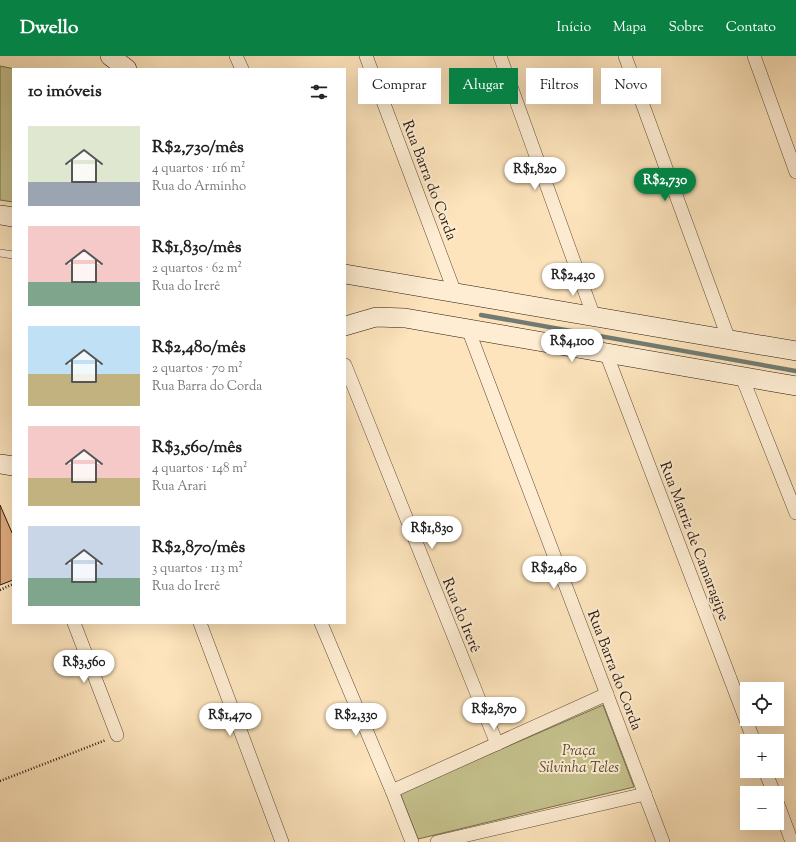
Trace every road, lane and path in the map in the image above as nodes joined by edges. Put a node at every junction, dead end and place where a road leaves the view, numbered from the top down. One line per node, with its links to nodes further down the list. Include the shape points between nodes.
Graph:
1 (110, 56): 7 (main road)
2 (236, 56): 8 (street)
3 (366, 56): 15 (street, Rua Barra do Corda)
4 (500, 56): 16 (street)
5 (625, 56): 19 (street)
6 (754, 56): 9 (street)
7 (126, 68)
8 (242, 68)
9 (796, 172)
10 (0, 215): 11 (main road)
11 (12, 217)
12 (0, 253): 13 (lane)
13 (12, 255)
14 (346, 274): 15 (main road)
15 (455, 293): 16 (main road)
16 (594, 316): 19 (main road)
17 (346, 326): 18 (main road, via 367,319 386,317)
18 (468, 329): 21 (main road); 33 (street, Rua Barra do Corda)
19 (729, 340): 20 (main road)
20 (796, 351)
21 (606, 353): 23 (main road); 34 (street, Rua Matriz de Camaragipe)
22 (346, 367): 36 (street, Rua do Irerê)
23 (742, 377): 24 (main road); 27 (street)
24 (796, 386)
25 (0, 464): 26 (main road)
26 (12, 466)
27 (796, 513)
28 (12, 584): 29 (path)
29 (0, 590)
30 (74, 624): 35 (street)
31 (200, 624): 42 (street)
32 (321, 624): 38 (street)
33 (607, 694): 36 (street); 39 (street, Rua Barra do Corda)
34 (751, 734)
35 (117, 735): 37 (path)
36 (497, 744): 38 (street)
37 (0, 781)
38 (392, 790): 43 (street)
39 (645, 794): 44 (street); 45 (street, Rua Barra do Corda)
40 (784, 822): 41 (street)
41 (790, 839)
42 (282, 842)
43 (412, 842)
44 (437, 842)
45 (663, 842)

